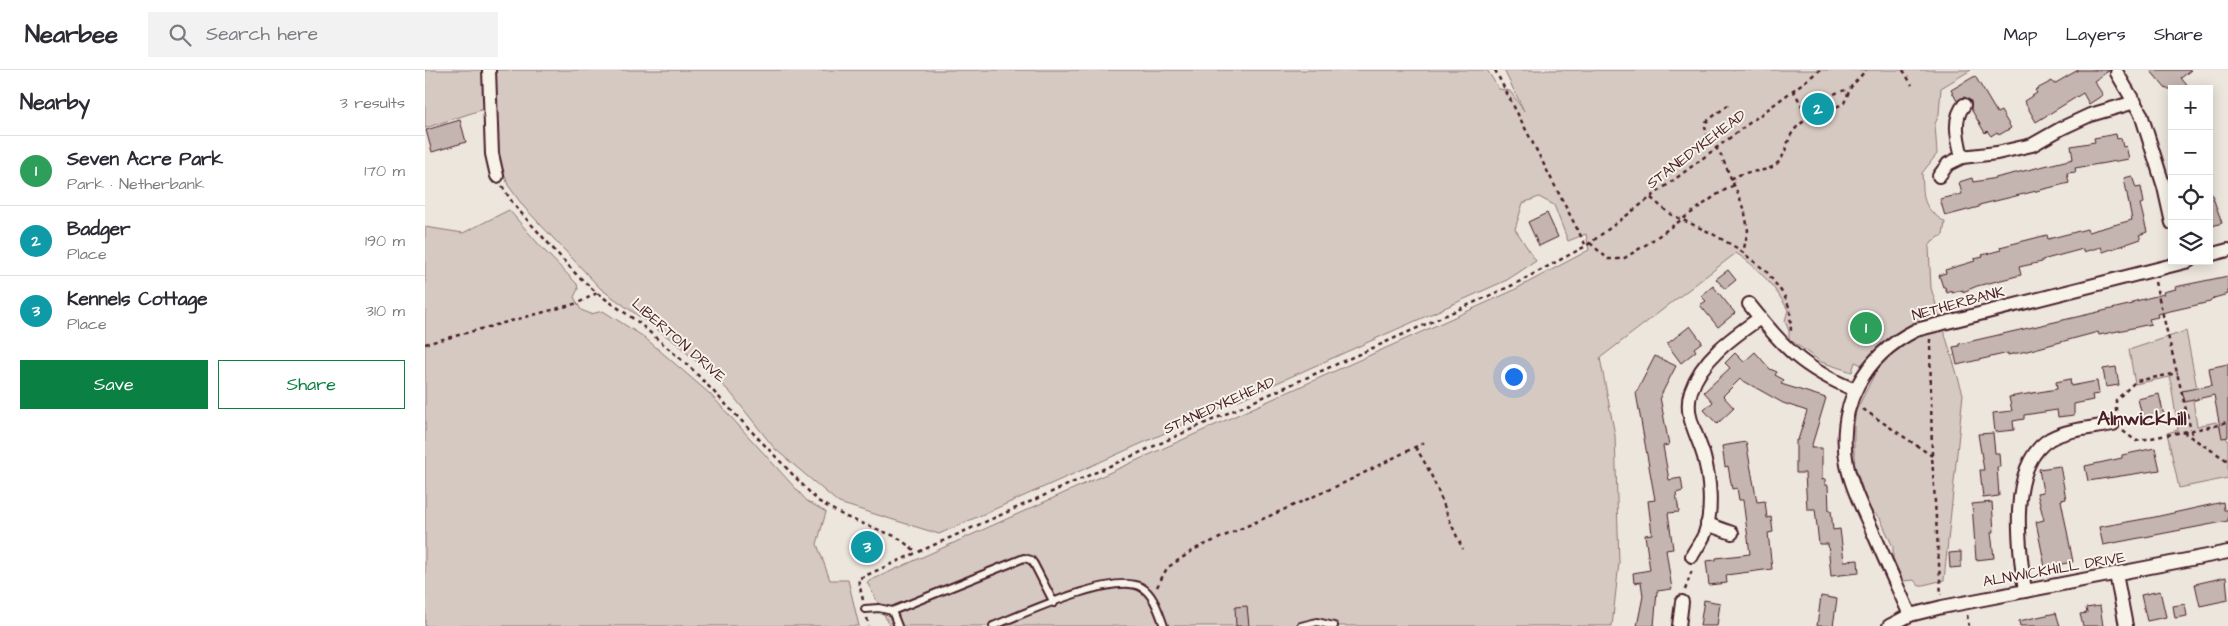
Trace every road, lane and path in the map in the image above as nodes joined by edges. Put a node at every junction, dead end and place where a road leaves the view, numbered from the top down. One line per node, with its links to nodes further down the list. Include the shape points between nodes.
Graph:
1 (489, 70): 17 (street, via 492,146)
2 (1495, 70): 25 (path)
3 (1820, 70): 8 (path, STANEDYKEHEAD)
4 (1865, 70): 9 (path)
5 (1903, 70): 7 (path)
6 (2117, 73): 10 (street)
7 (1912, 85)
8 (1793, 90): 14 (path); 15 (path, STANEDYKEHEAD)
9 (1849, 90): 13 (path, via 1844,103); 13 (path, via 1834,93)
10 (2135, 102): 16 (street, via 2090,115 2032,145 1997,154); 23 (street, via 2164,187)
11 (1728, 105): 15 (path, via 1706,122 1708,138)
12 (1964, 105): 16 (street, via 1957,119)
13 (1820, 113): 14 (path)
14 (1809, 118): 19 (path, via 1795,128 1785,154 1775,166 1768,170 1741,173)
15 (1717, 149): 19 (path); 21 (path, STANEDYKEHEAD)
16 (1962, 157): 18 (street, via 1948,164)
17 (497, 176): 31 (path, LIBERTON DRIVE, via 514,205 575,274)
18 (1939, 176)
19 (1731, 179): 20 (path)
20 (1734, 185): 22 (path); 27 (path, via 1747,220)
21 (1651, 198): 22 (path); 24 (path, STANEDYKEHEAD)
22 (1680, 220): 24 (path, via 1623,259 1608,259); 27 (path, via 1711,233)
23 (2171, 220)
24 (1590, 243): 25 (path, STANEDYKEHEAD)
25 (1586, 246): 51 (path, STANEDYKEHEAD, via 1504,289)
26 (2228, 250): 28 (street)
27 (1743, 253): 36 (path, via 1766,271 1789,306 1791,339)
28 (2213, 254)
29 (2173, 265): 30 (street, NETHERBANK)
30 (2153, 271): 34 (street, NETHERBANK); 37 (path)
31 (597, 293): 35 (path, via 578,304); 51 (path, LIBERTON DRIVE, via 638,322 693,370 818,501 846,517 897,536)
32 (1749, 304): 33 (street)
33 (1760, 318): 36 (street); 48 (street, via 1713,355 1691,391 1688,410 1707,469)
34 (1930, 326): 38 (street, NETHERBANK, via 1899,339 1884,350 1867,369); 46 (path)
35 (425, 344)
36 (1784, 347): 38 (street)
37 (2178, 373): 40 (path, via 2135,380 2116,400); 41 (path)
38 (1853, 395): 46 (path); 63 (street, NETHERBANK, via 1847,417 1846,442 1850,478)
39 (2228, 421): 41 (path)
40 (2113, 424): 42 (path, via 2136,441); 56 (street, via 2060,434 2038,448 2030,458 2025,469 2018,536)
41 (2191, 430): 42 (path); 43 (path)
42 (2183, 432): 43 (path)
43 (2193, 439): 47 (path)
44 (1425, 442): 45 (path)
45 (1415, 446): 50 (path, via 1432,475); 59 (path, via 1373,469 1181,558 1160,577)
46 (1932, 456): 60 (path)
47 (2228, 461)
48 (1707, 524): 49 (street); 53 (street)
49 (1732, 533)
50 (1463, 549)
51 (917, 552): 55 (path, STANEDYKEHEAD)
52 (2228, 552): 54 (street, ALNWICKHILL DRIVE)
53 (1692, 556): 57 (path, via 1693,565)
54 (2116, 574): 56 (street, ALNWICKHILL DRIVE); 71 (street)
55 (858, 579)
56 (2025, 591): 60 (street, ALNWICKHILL DRIVE)
57 (1682, 602): 69 (street)
58 (1054, 603): 59 (lane, via 1096,588 1126,584 1143,588); 62 (lane, via 1033,564 1024,558); 65 (lane)
59 (1155, 603): 66 (lane)
60 (1942, 607): 63 (street, ALNWICKHILL DRIVE)
61 (865, 609): 62 (lane, via 879,608)
62 (892, 612): 64 (lane)
63 (1910, 615): 70 (street, ALNWICKHILL DRIVE)
64 (898, 626)
65 (993, 626)
66 (1164, 626)
67 (1301, 626): 68 (lane, via 1317,622)
68 (1335, 626)
69 (1679, 626)
70 (1889, 626)
71 (2126, 626)

